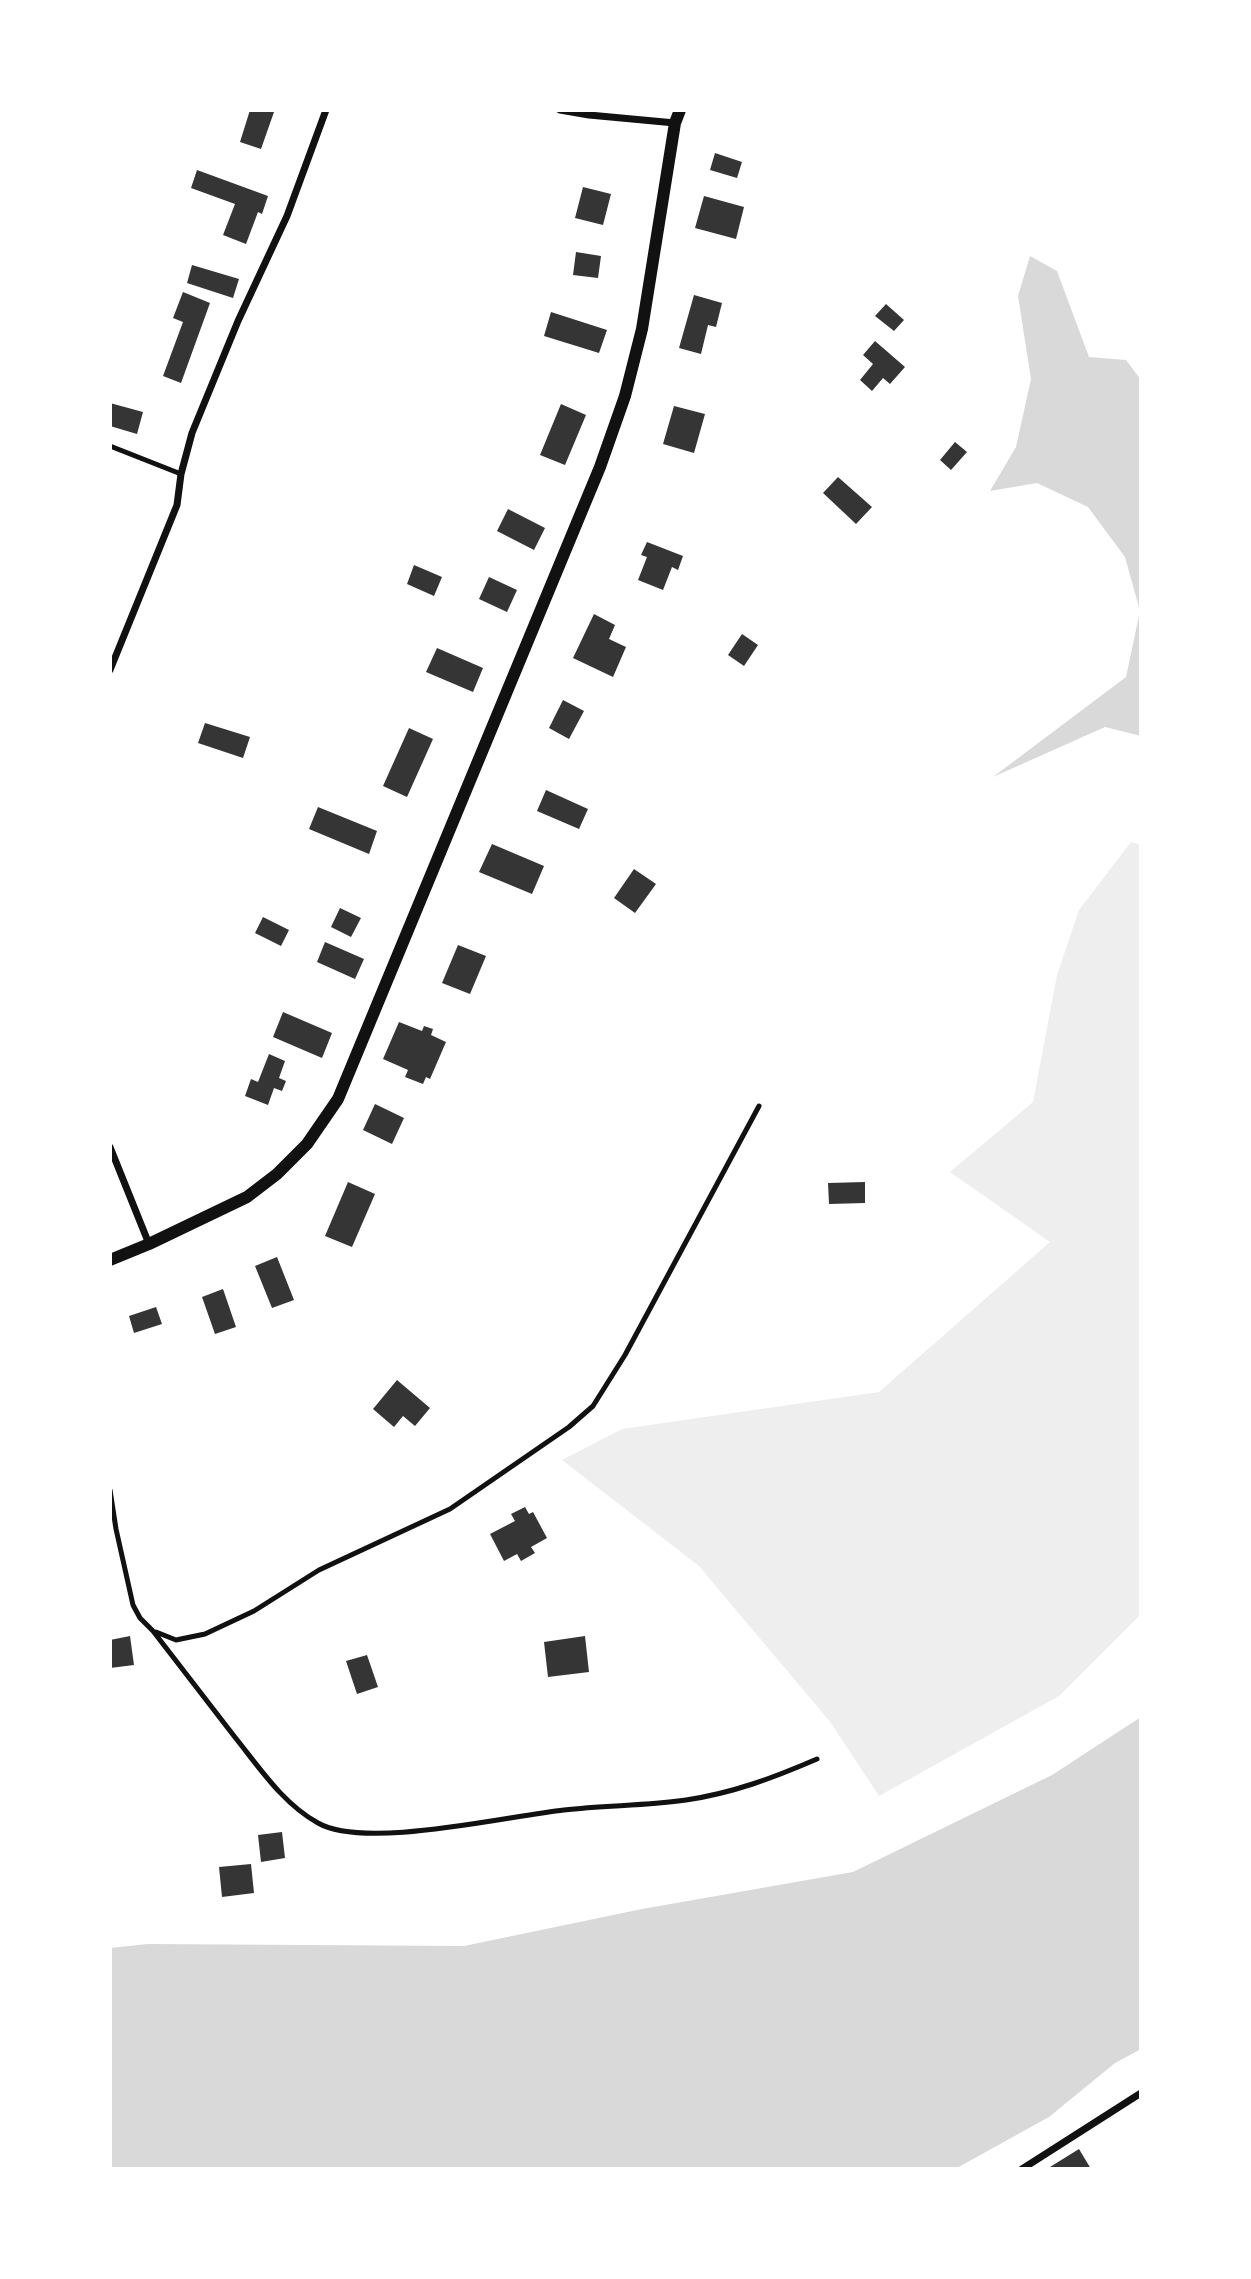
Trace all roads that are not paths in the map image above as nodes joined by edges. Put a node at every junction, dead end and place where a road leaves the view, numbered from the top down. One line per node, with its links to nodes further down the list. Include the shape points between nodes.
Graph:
1 (326, 110): 5 (street, via 287,216 237,321 192,433)
2 (560, 110): 3 (street, via 589,115)
3 (677, 116): 9 (street, via 642,329 625,396 338,1099 307,1144 277,1174 247,1197)
4 (110, 446): 5 (lane)
5 (181, 474): 6 (street, via 177,505)
6 (110, 670)
7 (759, 1106): 12 (lane, via 625,1355 593,1406 569,1427 450,1508 320,1570 254,1611 205,1634 176,1640)
8 (110, 1147): 9 (street)
9 (149, 1244): 10 (street)
10 (110, 1260)
11 (110, 1490): 12 (lane, via 133,1605)
12 (153, 1631): 13 (lane, via 271,1783 300,1812 321,1825 346,1832 413,1831 565,1810 686,1800 757,1784)
13 (817, 1759)
14 (1141, 2093): 15 (street)
15 (1022, 2169)

